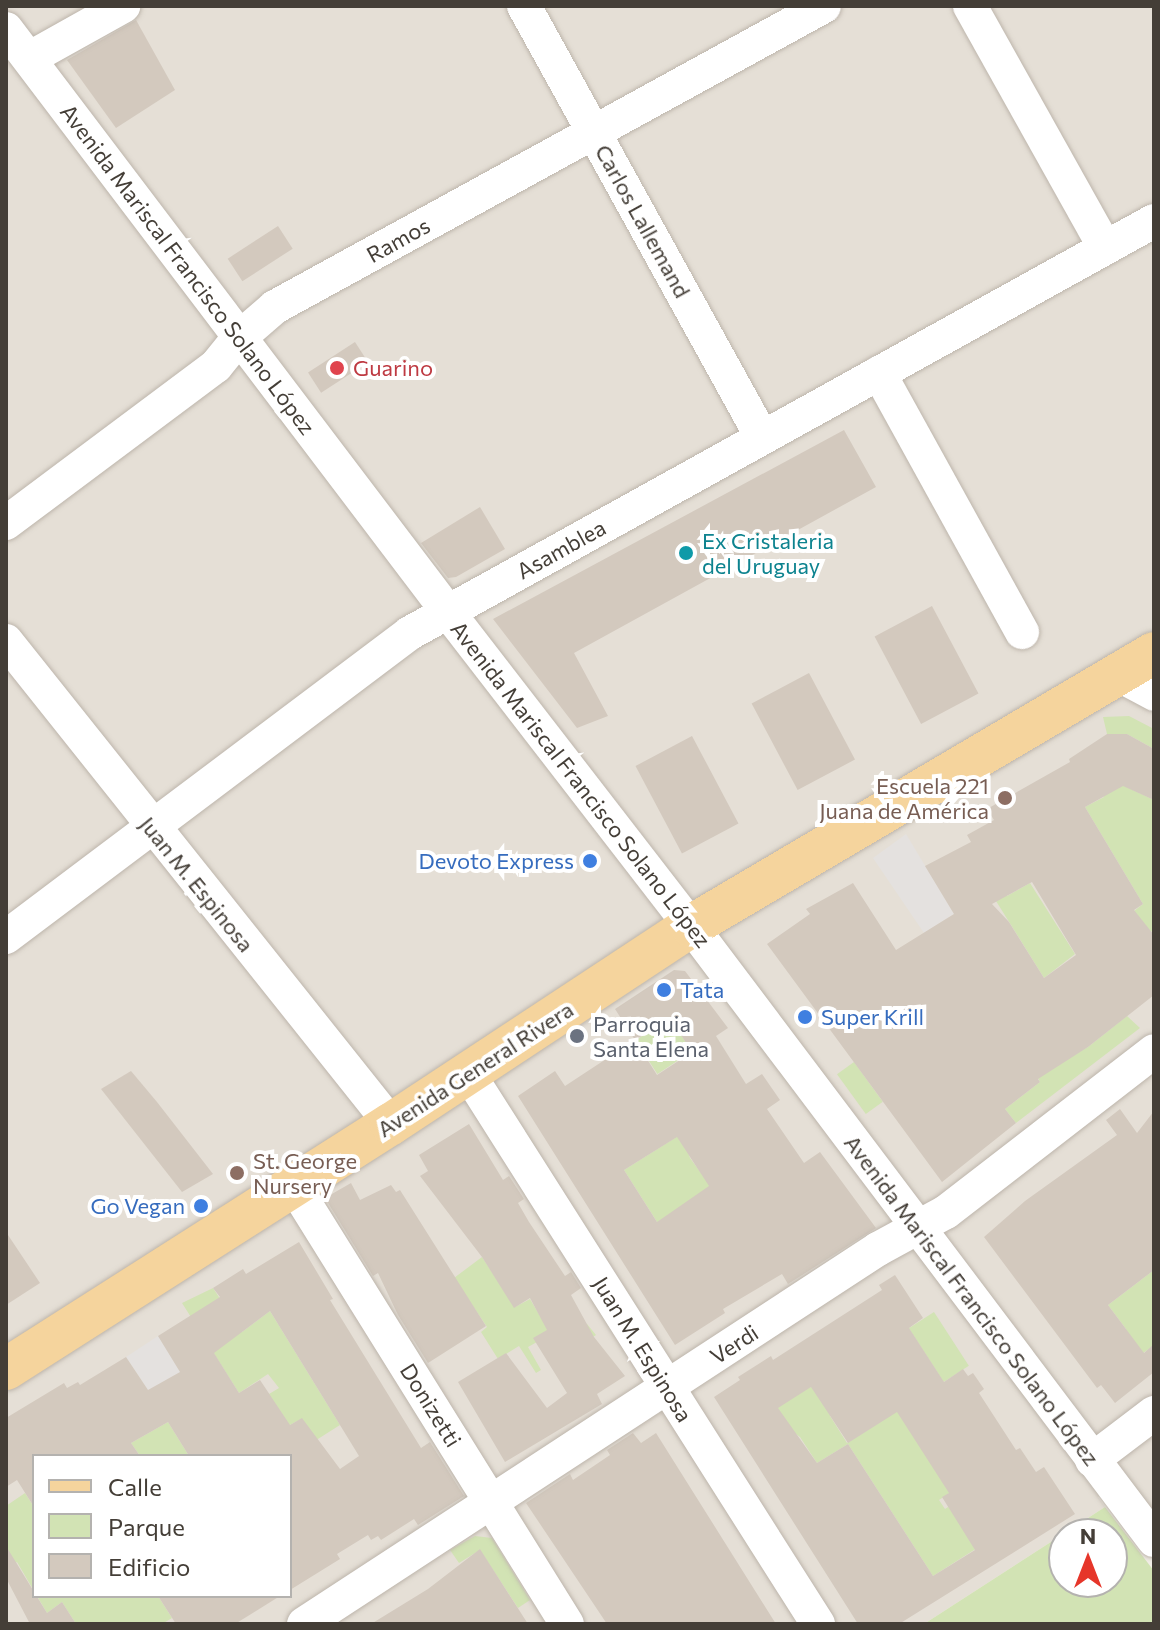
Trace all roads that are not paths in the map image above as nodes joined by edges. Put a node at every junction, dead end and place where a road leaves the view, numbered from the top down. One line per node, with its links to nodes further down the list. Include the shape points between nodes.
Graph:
1 (123, 6): 5 (street)
2 (524, 6): 6 (street, Carlos Lallemand)
3 (824, 6): 6 (street, Ramos)
4 (970, 6): 8 (street)
5 (13, 39): 9 (street, Avenida Mariscal Francisco Solano López)
6 (594, 132): 9 (street, Ramos, via 275,307); 11 (street, Carlos Lallemand)
7 (1154, 221): 8 (street, Asamblea)
8 (1105, 248): 10 (street, Asamblea)
9 (239, 338): 12 (street, Ramos, via 216,366); 13 (street, Avenida Mariscal Francisco Solano López)
10 (879, 373): 11 (street, Asamblea); 14 (street)
11 (762, 437): 13 (street, Asamblea)
12 (6, 523)
13 (448, 612): 18 (street, Asamblea, via 410,633); 19 (street, Avenida Mariscal Francisco Solano López)
14 (1022, 632)
15 (6, 641): 18 (street, Juan M. Espinosa)
16 (1154, 653): 17 (main road, Avenida General Rivera)
17 (1136, 684): 19 (main road, Avenida General Rivera)
18 (151, 828): 20 (street, Asamblea); 23 (street, Juan M. Espinosa)
19 (691, 926): 22 (main road, Avenida General Rivera); 25 (street, Avenida Mariscal Francisco Solano López)
20 (6, 937)
21 (1154, 1051): 25 (street, Verdi, via 946,1212)
22 (468, 1073): 23 (main road, Avenida General Rivera); 27 (street, Juan M. Espinosa)
23 (391, 1124): 24 (main road, Avenida General Rivera)
24 (294, 1186): 26 (main road, Avenida General Rivera); 30 (street, Donizetti)
25 (917, 1228): 27 (street, Verdi); 29 (street, Avenida Mariscal Francisco Solano López)
26 (6, 1369)
27 (667, 1388): 30 (street, Verdi); 34 (street, Juan M. Espinosa)
28 (1154, 1413): 29 (street)
29 (1092, 1460): 31 (street, Avenida Mariscal Francisco Solano López)
30 (491, 1501): 32 (street, Verdi); 33 (street, Donizetti)
31 (1154, 1540)
32 (304, 1624)
33 (567, 1624)
34 (818, 1624)

